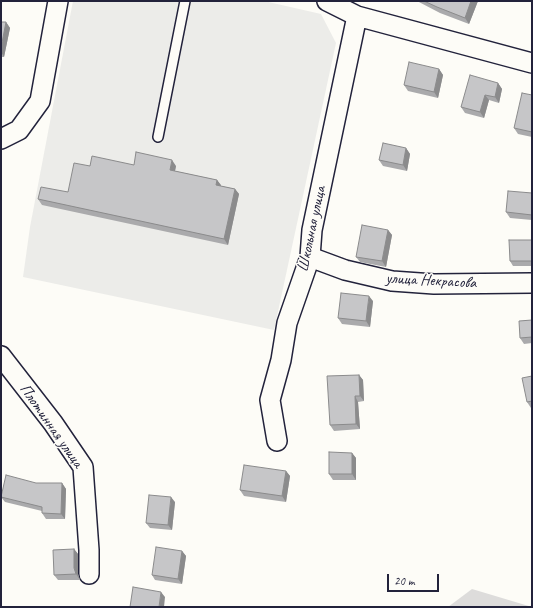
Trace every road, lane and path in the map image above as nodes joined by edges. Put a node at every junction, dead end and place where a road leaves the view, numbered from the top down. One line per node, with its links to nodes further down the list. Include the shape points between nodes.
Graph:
1 (58, 1): 7 (street, via 40,101 19,130)
2 (185, 1): 6 (lane)
3 (327, 1): 4 (street)
4 (357, 16): 5 (street); 8 (street, Школьная улица, via 312,230)
5 (532, 63)
6 (158, 137)
7 (1, 139)
8 (310, 257): 9 (street, улица Некрасова, via 345,270 392,281 434,284); 11 (street, Школьная улица, via 287,323 281,360 270,400)
9 (532, 283)
10 (1, 356): 12 (street, Плотинная улица, via 53,423 83,467)
11 (277, 441)
12 (89, 574)

